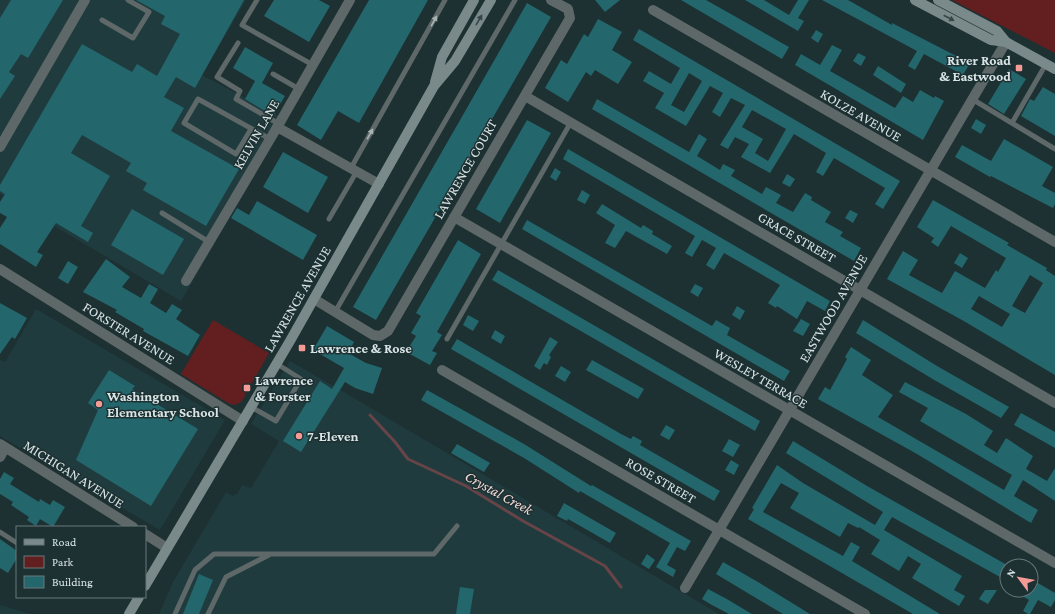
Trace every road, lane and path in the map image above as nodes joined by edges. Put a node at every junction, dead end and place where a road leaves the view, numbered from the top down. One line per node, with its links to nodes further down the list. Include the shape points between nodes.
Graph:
1 (85, 0): 29 (street)
2 (128, 0): 13 (lane, via 149,12 133,38)
3 (257, 0): 17 (lane, via 242,25)
4 (350, 0): 17 (street, KELVIN LANE)
5 (445, 0): 31 (lane, one-way to 5)
6 (474, 0): 20 (main road, LAWRENCE AVENUE, via 442,57)
7 (491, 0): 20 (main road, LAWRENCE AVENUE, one-way to 7, via 455,61)
8 (515, 0): 44 (lane)
9 (551, 0): 22 (street, LAWRENCE COURT, via 568,9 570,18)
10 (915, 0): 14 (main road, one-way to 14, via 991,40)
11 (938, 0): 14 (main road, via 997,31)
12 (653, 10): 32 (street, KOLZE AVENUE)
13 (102, 20)
14 (1006, 42): 16 (main road); 23 (street, EASTWOOD AVENUE)
15 (238, 43): 26 (lane, via 217,77 240,91 236,99)
16 (1046, 64): 18 (main road); 25 (lane)
17 (313, 65): 21 (street, KELVIN LANE)
18 (1055, 69)
19 (273, 74): 21 (lane)
20 (434, 86): 33 (main road, LAWRENCE AVENUE)
21 (299, 89): 26 (street, KELVIN LANE)
22 (524, 96): 24 (street, GRACE STREET); 35 (street, LAWRENCE COURT)
23 (972, 99): 25 (lane); 32 (street, EASTWOOD AVENUE)
24 (571, 122): 39 (lane); 42 (street, GRACE STREET)
25 (1012, 123): 30 (lane)
26 (278, 125): 28 (street, KELVIN LANE); 31 (street)
27 (251, 129): 27 (lane, via 198,99 184,123 236,154); 28 (lane)
28 (270, 139): 37 (street, KELVIN LANE)
29 (0, 147)
30 (1055, 149)
31 (354, 170): 33 (street); 36 (lane)
32 (930, 171): 38 (street, KOLZE AVENUE); 42 (street, EASTWOOD AVENUE)
33 (379, 184): 43 (main road, LAWRENCE AVENUE)
34 (162, 213): 37 (lane)
35 (454, 217): 39 (street, WESLEY TERRACE); 44 (street, LAWRENCE COURT, via 388,331 380,336 373,335)
36 (329, 219)
37 (209, 242): 41 (street, KELVIN LANE)
38 (1055, 242)
39 (502, 245): 45 (lane); 50 (street, WESLEY TERRACE)
40 (0, 269): 51 (street, FORSTER AVENUE)
41 (186, 281)
42 (860, 290): 48 (street, GRACE STREET); 50 (street, EASTWOOD AVENUE)
43 (314, 299): 44 (street); 46 (main road, LAWRENCE AVENUE)
44 (335, 312)
45 (447, 339)
46 (277, 364): 49 (main road, LAWRENCE AVENUE); 49 (lane, via 301,379 276,421)
47 (442, 370): 55 (street, ROSE STREET)
48 (1055, 403)
49 (252, 407): 51 (main road, LAWRENCE AVENUE)
50 (789, 411): 55 (street, EASTWOOD AVENUE); 61 (street, WESLEY TERRACE)
51 (243, 421): 59 (main road, LAWRENCE AVENUE)
52 (2, 450): 53 (street, MICHIGAN AVENUE)
53 (131, 526)
54 (457, 526): 60 (lane, via 434,554)
55 (719, 530): 63 (street, EASTWOOD AVENUE); 68 (street, ROSE STREET)
56 (0, 532): 58 (lane)
57 (146, 535): 59 (street)
58 (16, 541)
59 (167, 548): 62 (main road, LAWRENCE AVENUE)
60 (272, 553): 66 (lane, via 214,554 196,570); 67 (lane, via 226,577)
61 (1055, 564)
62 (146, 584)
63 (685, 588)
64 (138, 598): 65 (main road)
65 (129, 614)
66 (175, 614)
67 (208, 614)
68 (865, 614)

